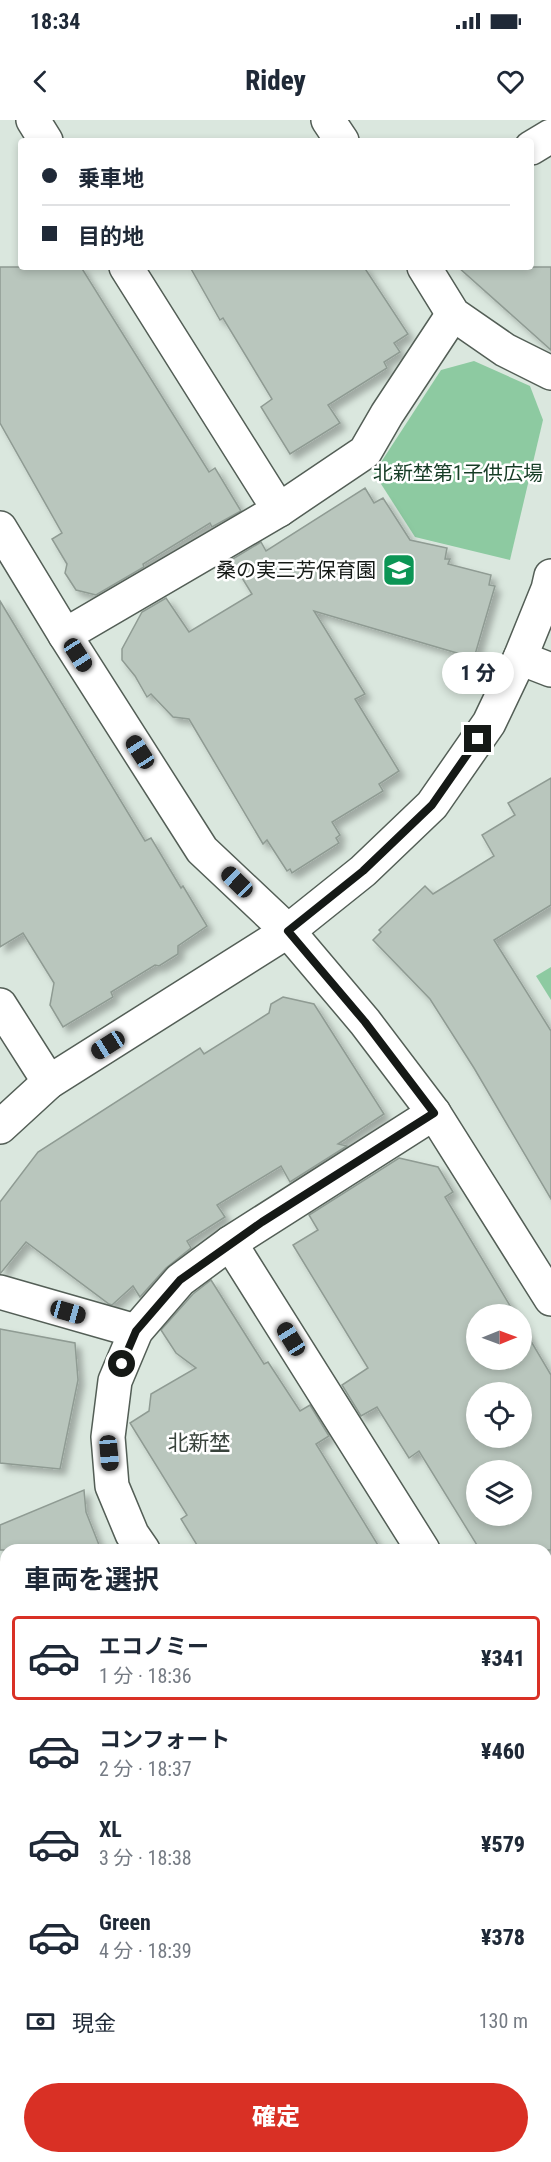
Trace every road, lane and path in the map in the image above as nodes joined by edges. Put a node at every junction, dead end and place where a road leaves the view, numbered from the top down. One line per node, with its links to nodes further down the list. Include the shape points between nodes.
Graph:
1 (33, 120): 4 (street)
2 (328, 120): 5 (street)
3 (551, 136): 6 (street)
4 (44, 138)
5 (340, 138)
6 (534, 146)
7 (128, 270): 11 (street)
8 (426, 270): 9 (street)
9 (453, 314): 10 (street, via 505,350); 11 (street, via 365,452)
10 (551, 374)
11 (279, 510): 14 (street)
12 (0, 528): 14 (street)
13 (551, 576): 15 (street)
14 (65, 635): 17 (street, via 202,849)
15 (520, 658): 16 (street); 17 (street, via 489,723 432,805 363,871)
16 (551, 670)
17 (288, 931): 19 (street); 20 (street, via 365,1022)
18 (0, 1005): 19 (street)
19 (49, 1082): 21 (street)
20 (434, 1113): 22 (street); 24 (street)
21 (0, 1127)
22 (230, 1243): 25 (street, via 180,1280); 27 (street)
23 (0, 1292): 25 (street)
24 (551, 1299)
25 (136, 1331): 26 (street, via 115,1381 108,1437 112,1486)
26 (139, 1544)
27 (419, 1544)

